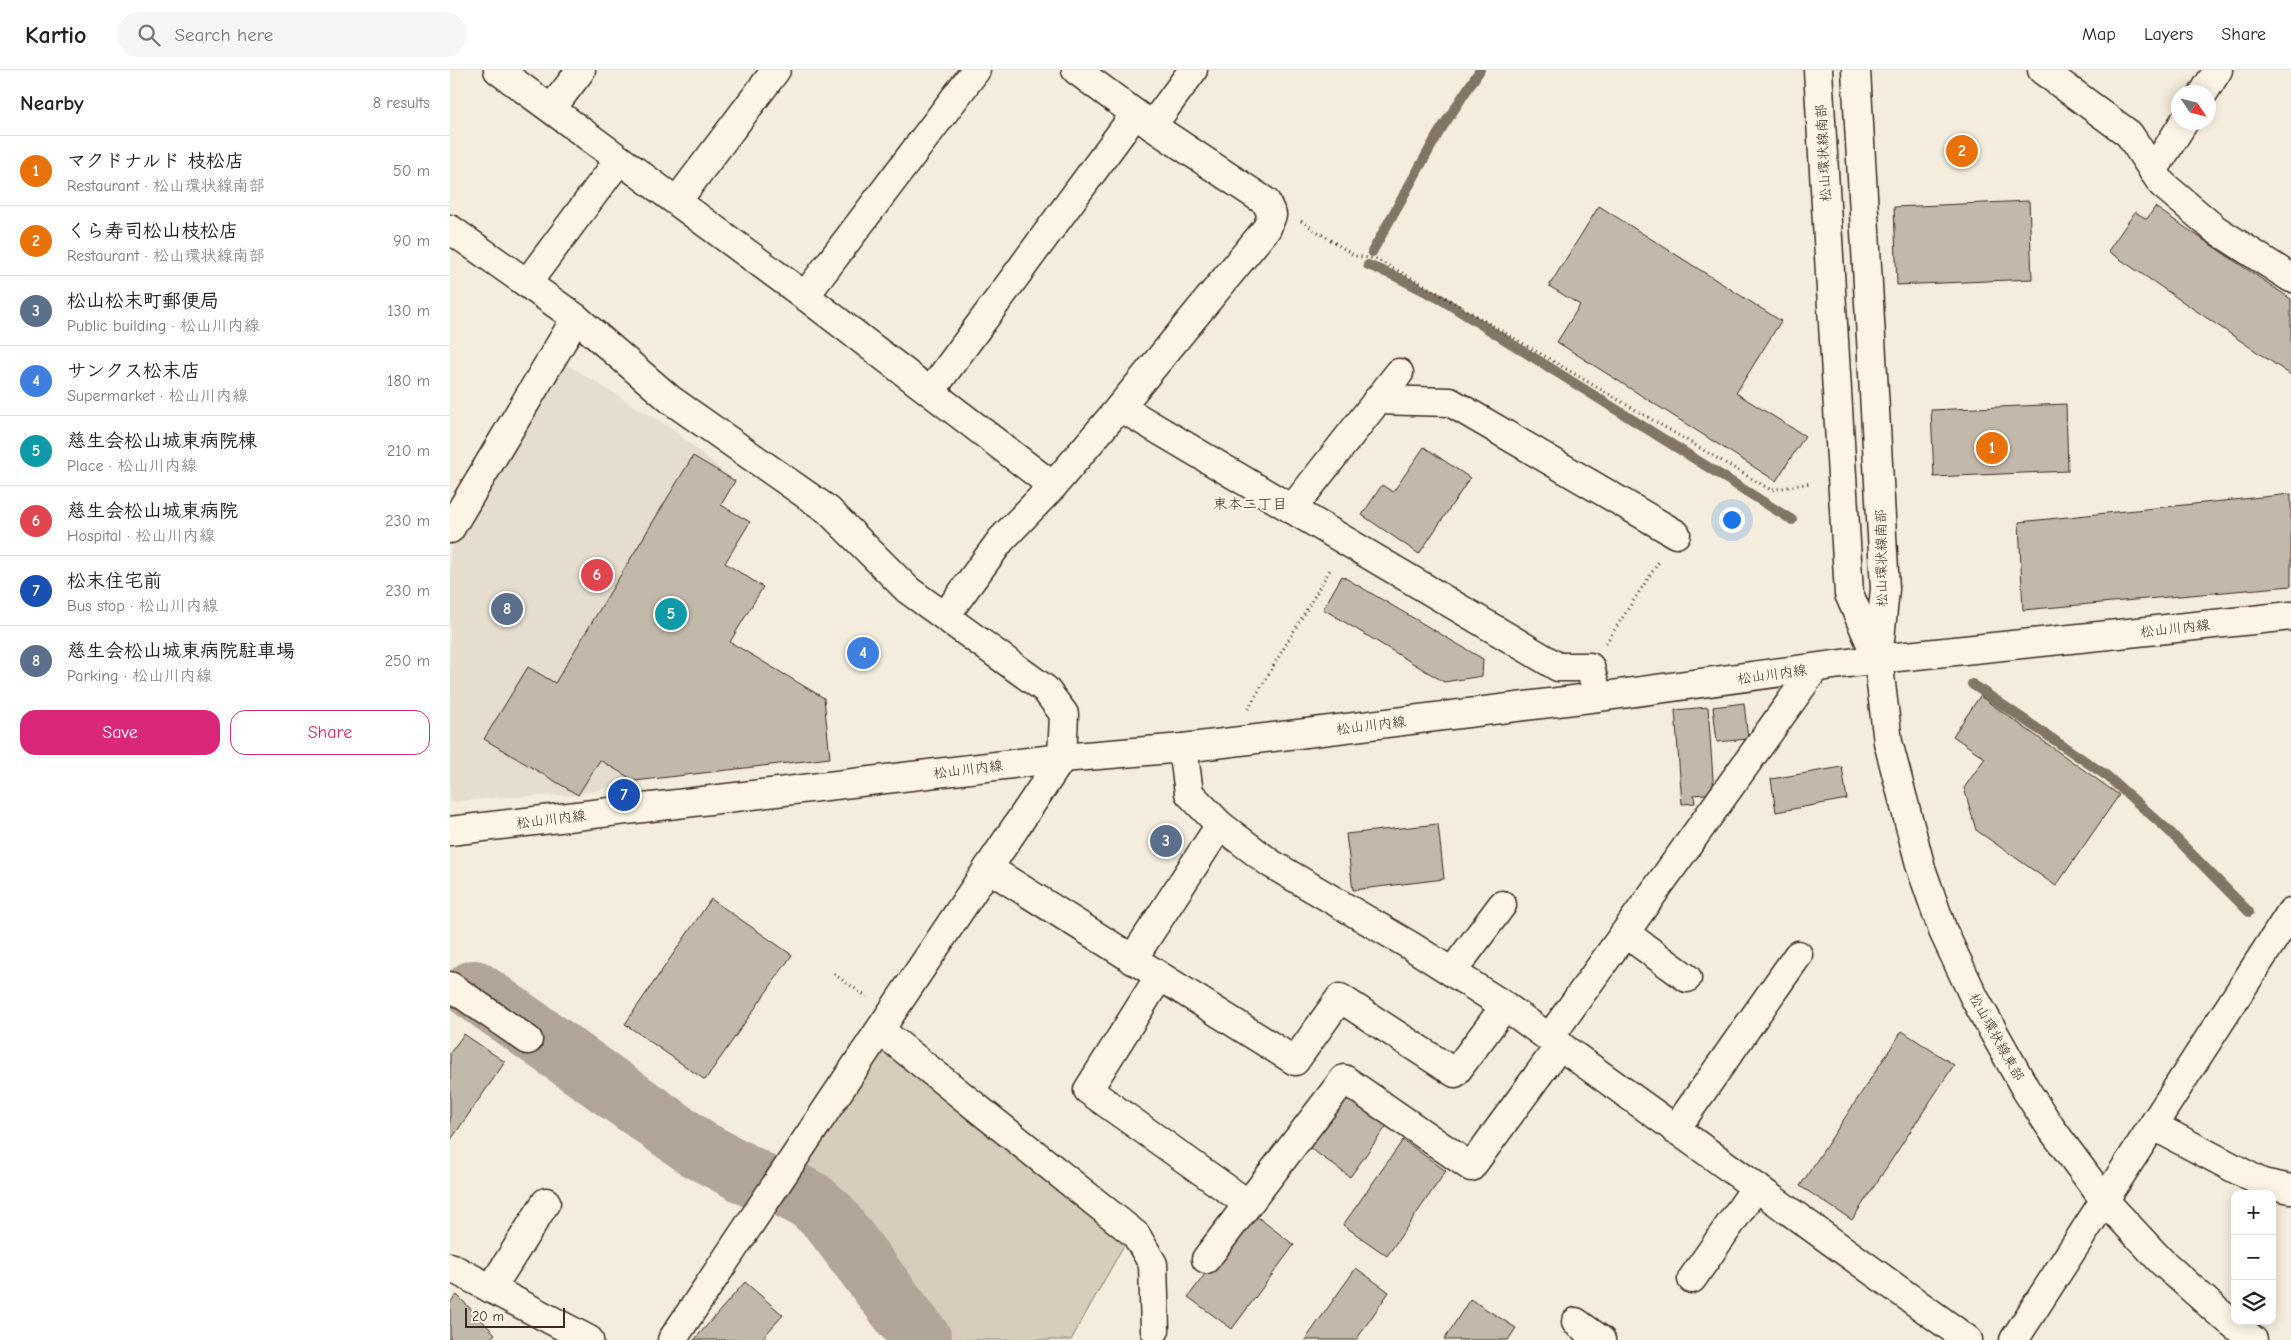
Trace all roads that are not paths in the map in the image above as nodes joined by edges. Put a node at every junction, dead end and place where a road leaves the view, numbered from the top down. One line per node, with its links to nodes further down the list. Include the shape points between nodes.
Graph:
1 (498, 70): 12 (street)
2 (581, 70): 12 (street)
3 (776, 70): 17 (street)
4 (976, 70): 21 (street)
5 (1076, 70): 13 (street)
6 (1193, 70): 13 (street)
7 (1818, 70): 33 (street, 松山環状線南部, via 1849,594)
8 (1856, 70): 33 (street, 松山環状線南部, via 1885,589)
9 (2042, 70): 16 (street, via 2129,134)
10 (2218, 70): 11 (street)
11 (2208, 85)
12 (552, 108): 15 (street)
13 (1143, 120): 24 (street); 26 (street, via 1266,202 1272,215 1267,228)
14 (2179, 130): 16 (street)
15 (619, 160): 17 (street); 20 (street)
16 (2153, 171): 19 (street, via 2162,184 2215,229)
17 (677, 201): 21 (street)
18 (450, 229): 20 (street)
19 (2291, 278)
20 (527, 283): 22 (street)
21 (805, 296): 24 (street)
22 (576, 318): 29 (street); 31 (street, via 671,400 828,510 908,590)
23 (1399, 373): 25 (street)
24 (931, 391): 27 (street)
25 (1376, 400): 28 (street); 30 (street, via 1450,402)
26 (1120, 407): 27 (street); 28 (street)
27 (1053, 486): 31 (street, via 1000,540)
28 (1292, 509): 35 (street, via 1558,667 1590,667)
29 (450, 529)
30 (1676, 534)
31 (945, 616): 37 (street, via 1045,689 1064,714)
32 (2291, 616): 33 (street, 松山川内線)
33 (1878, 659): 34 (street, 松山川内線); 58 (street, 松山環状線東部, via 1891,751 1921,868 1943,931 1974,997 2026,1090)
34 (1815, 668): 35 (street, 松山川内線); 43 (street)
35 (1598, 697): 36 (street, 松山川内線)
36 (1183, 748): 37 (street, 松山川内線); 38 (street, via 1189,794)
37 (1062, 758): 39 (street, 松山川内線); 40 (street)
38 (1220, 825): 45 (street); 46 (street, via 1270,863)
39 (450, 831)
40 (988, 868): 45 (street); 51 (street)
41 (1502, 905): 46 (street)
42 (2291, 912): 54 (street)
43 (1625, 933): 48 (street); 53 (street)
44 (1798, 955): 55 (street)
45 (1132, 960): 47 (street)
46 (1452, 972): 50 (street)
47 (1159, 977): 50 (street, via 1296,1061 1340,998 1455,1073); 60 (street, via 1088,1090)
48 (1687, 978)
49 (450, 986): 52 (street)
50 (1505, 1006): 53 (street)
51 (880, 1030): 66 (street, via 1136,1235 1153,1264); 68 (street)
52 (528, 1040)
53 (1555, 1041): 55 (street); 60 (street, via 1471,1167 1344,1079)
54 (2154, 1126): 57 (street, via 2262,1183); 58 (street)
55 (1675, 1130): 56 (street)
56 (1756, 1187): 63 (street); 70 (street)
57 (2291, 1190)
58 (2105, 1201): 71 (street); 72 (street, 松山環状線東部, via 2161,1261)
59 (546, 1202): 64 (street)
60 (1248, 1204): 61 (street)
61 (1206, 1259)
62 (450, 1268): 64 (street)
63 (1692, 1279)
64 (491, 1289): 67 (street)
65 (1576, 1322): 69 (street)
66 (1156, 1330)
67 (589, 1340)
68 (672, 1340)
69 (1601, 1340)
70 (1968, 1340)
71 (2014, 1340)
72 (2253, 1340)

